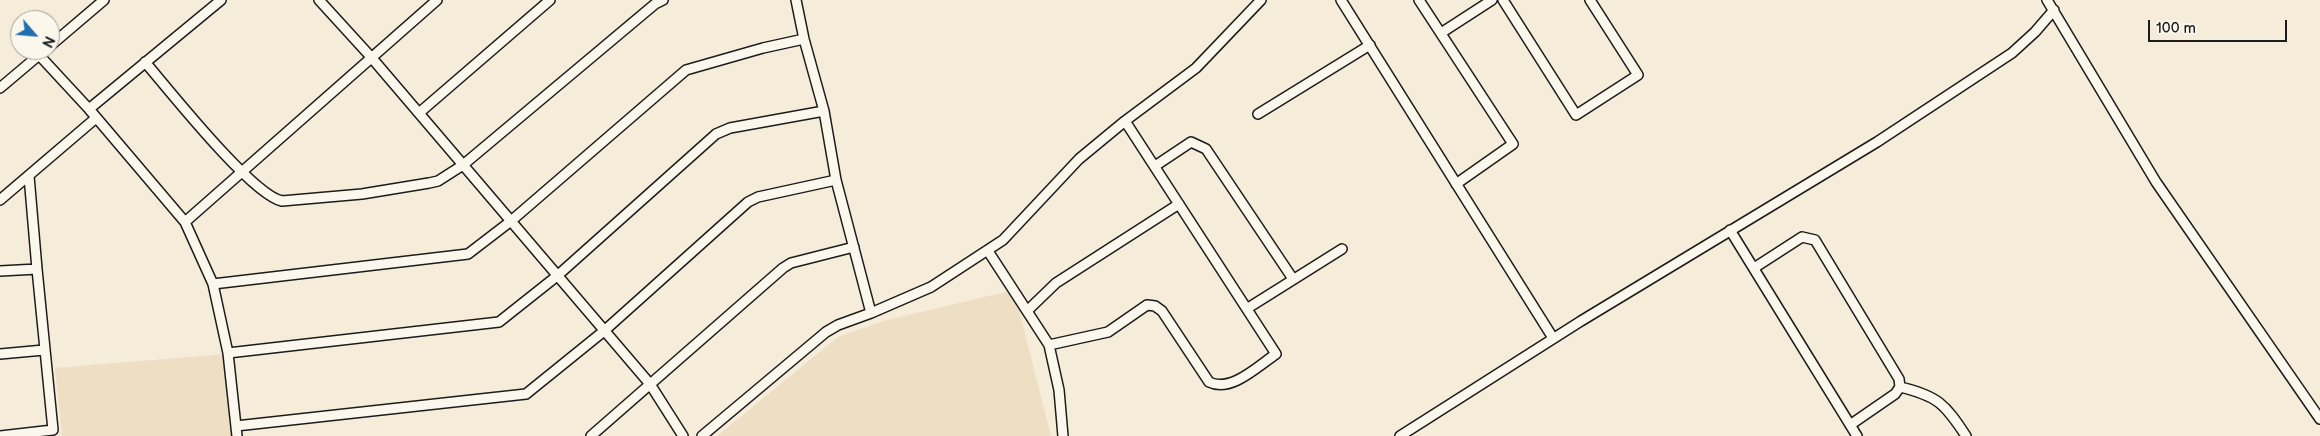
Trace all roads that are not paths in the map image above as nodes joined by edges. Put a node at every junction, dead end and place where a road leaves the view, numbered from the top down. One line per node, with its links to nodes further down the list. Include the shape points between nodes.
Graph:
1 (104, 0): 18 (street)
2 (221, 0): 24 (street)
3 (436, 0): 21 (street)
4 (550, 0): 28 (street)
5 (663, 0): 32 (street)
6 (796, 0): 19 (street)
7 (1262, 0): 31 (street, via 1196,68)
8 (1354, 0): 15 (street)
9 (1419, 0): 17 (street)
10 (1492, 0): 17 (street)
11 (1503, 0): 12 (street, via 1576,116 1638,75)
12 (1590, 0)
13 (2048, 0): 16 (street)
14 (323, 1): 21 (street)
15 (1344, 4): 20 (street)
16 (2054, 10): 42 (street, via 2012,52 1876,142); 63 (street, via 2156,182)
17 (1441, 33): 37 (street, via 1513,144)
18 (60, 37)
19 (804, 39): 27 (street); 40 (street, via 686,70)
20 (1370, 45): 29 (street); 37 (street)
21 (371, 57): 28 (street); 34 (street)
22 (33, 60): 25 (street)
23 (48, 60): 26 (street)
24 (145, 62): 26 (street); 34 (street)
25 (0, 88)
26 (88, 109): 30 (street)
27 (824, 111): 36 (street); 49 (street, via 730,128 716,134)
28 (419, 113): 32 (street)
29 (1258, 114)
30 (96, 118): 35 (street); 41 (street)
31 (1125, 121): 33 (street); 45 (street, via 1079,159 1003,240)
32 (463, 165): 34 (street, via 429,183 362,194 282,201); 40 (street)
33 (1154, 166): 39 (street); 50 (street, via 1191,142 1206,149)
34 (242, 173): 41 (street)
35 (29, 176): 38 (street); 47 (street)
36 (836, 180): 43 (street); 55 (street, via 748,202)
37 (1456, 184): 56 (street)
38 (0, 200)
39 (1179, 204): 52 (street); 53 (street, via 1056,283)
40 (511, 221): 49 (street); 51 (street, via 468,254)
41 (185, 222): 51 (street)
42 (1730, 230): 46 (street); 56 (street)
43 (854, 247): 54 (street); 61 (street, via 787,265)
44 (1342, 249): 50 (street)
45 (988, 251): 53 (street); 54 (street, via 931,287)
46 (1754, 268): 62 (street, via 1802,237 1815,240 1899,379); 64 (street)
47 (38, 269): 48 (street); 58 (street)
48 (0, 271)
49 (557, 276): 55 (street); 59 (street, via 503,320 494,323)
50 (1293, 279): 52 (street)
51 (214, 284): 59 (street)
52 (1248, 308): 57 (street, via 1276,354 1229,385 1217,386 1209,382 1155,306 1147,305 1108,332)
53 (1026, 311): 57 (street)
54 (871, 313): 71 (street, via 826,332)
55 (604, 331): 61 (street); 65 (street, via 526,394)
56 (1553, 338): 73 (street)
57 (1049, 345): 72 (street, via 1060,390)
58 (44, 350): 60 (street); 66 (street)
59 (228, 353): 65 (street)
60 (0, 354)
61 (650, 384): 69 (street); 70 (street)
62 (1900, 388): 64 (street); 75 (street, via 1927,393 1950,412)
63 (2320, 420)
64 (1850, 425): 74 (street)
65 (236, 426): 68 (street)
66 (54, 433): 67 (street)
67 (0, 436)
68 (237, 436)
69 (591, 436)
70 (683, 436)
71 (702, 436)
72 (1063, 436)
73 (1400, 436)
74 (1857, 436)
75 (1966, 436)

